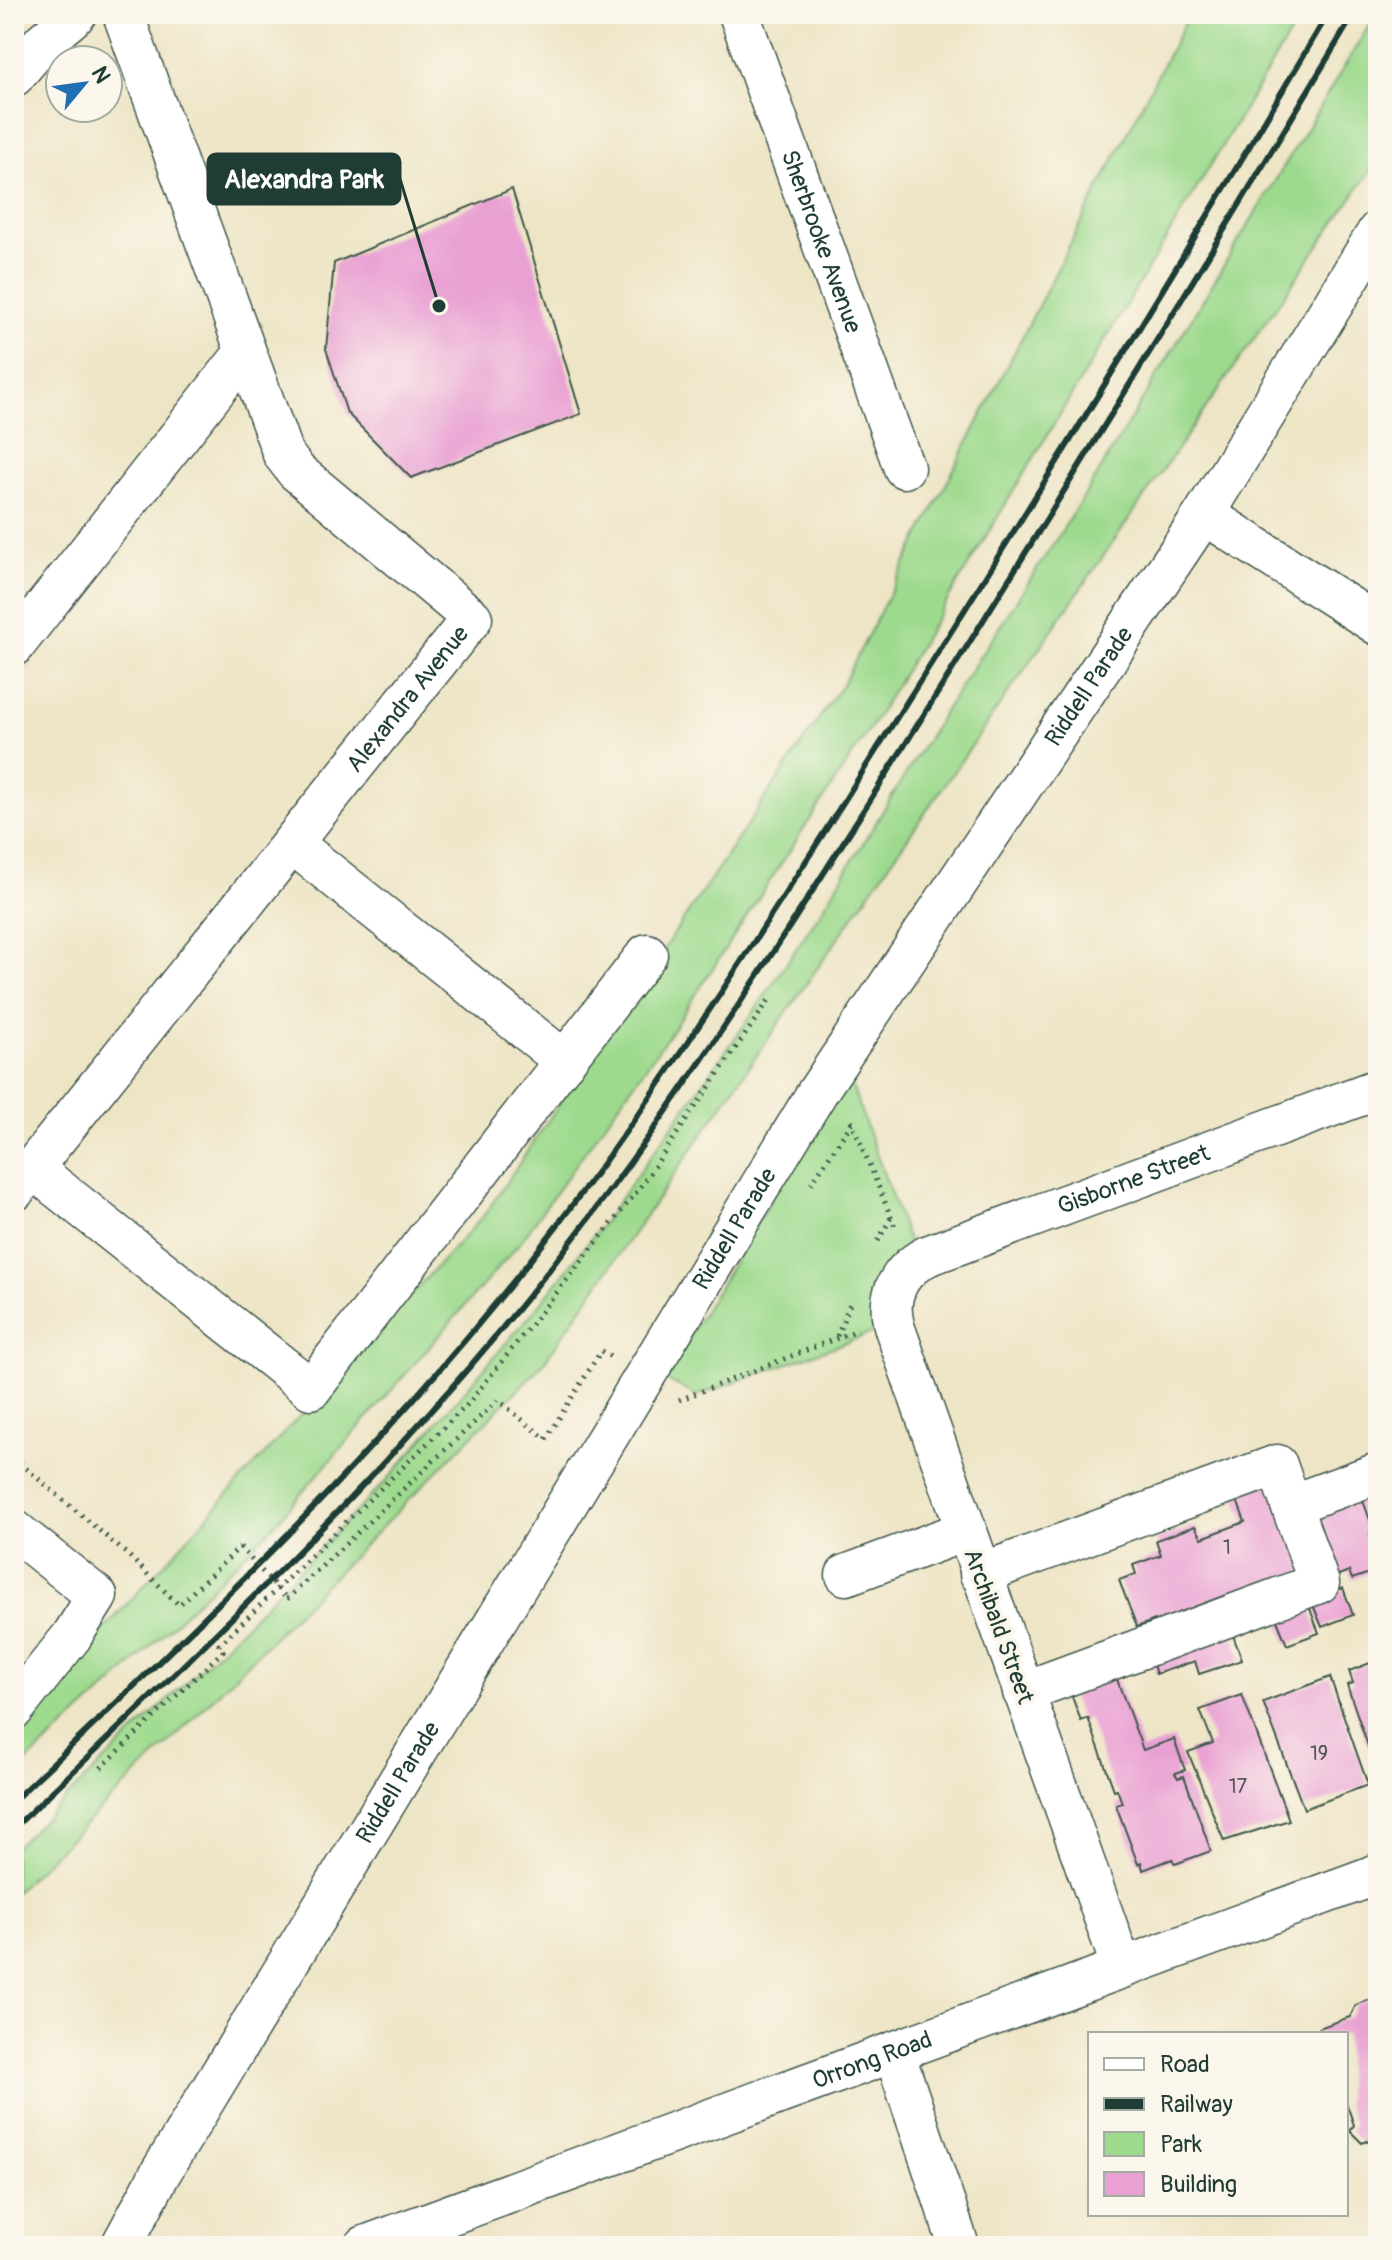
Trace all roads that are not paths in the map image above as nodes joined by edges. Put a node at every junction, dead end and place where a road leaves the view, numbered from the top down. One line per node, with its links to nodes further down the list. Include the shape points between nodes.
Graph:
1 (35, 14): 5 (street)
2 (76, 14): 5 (street)
3 (123, 14): 7 (street, Alexandra Avenue)
4 (739, 14): 8 (street, Sherbrooke Avenue)
5 (20, 69)
6 (1378, 231): 9 (street, Riddell Parade)
7 (244, 354): 11 (street); 12 (street, Alexandra Avenue, via 289,464 472,618)
8 (904, 468)
9 (1204, 514): 10 (street); 30 (street, Riddell Parade, via 818,1091 641,1376)
10 (1378, 625)
11 (14, 646)
12 (293, 844): 14 (street); 16 (street, Alexandra Avenue)
13 (647, 954): 14 (street)
14 (565, 1061): 16 (street, via 311,1389)
15 (1378, 1089): 17 (street, Gisborne Street, via 977,1235 927,1256)
16 (23, 1179)
17 (900, 1289): 21 (street, Archibald Street)
18 (1378, 1473): 19 (street)
19 (1291, 1505): 22 (street, via 1277,1465); 24 (street, via 1319,1583)
20 (14, 1530): 25 (street, via 97,1596)
21 (965, 1531): 22 (street, Archibald Street); 23 (street)
22 (980, 1574): 24 (street, Archibald Street)
23 (846, 1575)
24 (1023, 1692): 27 (street, Archibald Street)
25 (14, 1709)
26 (1378, 1874): 27 (street, Orrong Road)
27 (1122, 1968): 28 (street, Orrong Road)
28 (886, 2055): 29 (street); 31 (street, Orrong Road)
29 (956, 2238)
30 (121, 2246)
31 (365, 2246)

